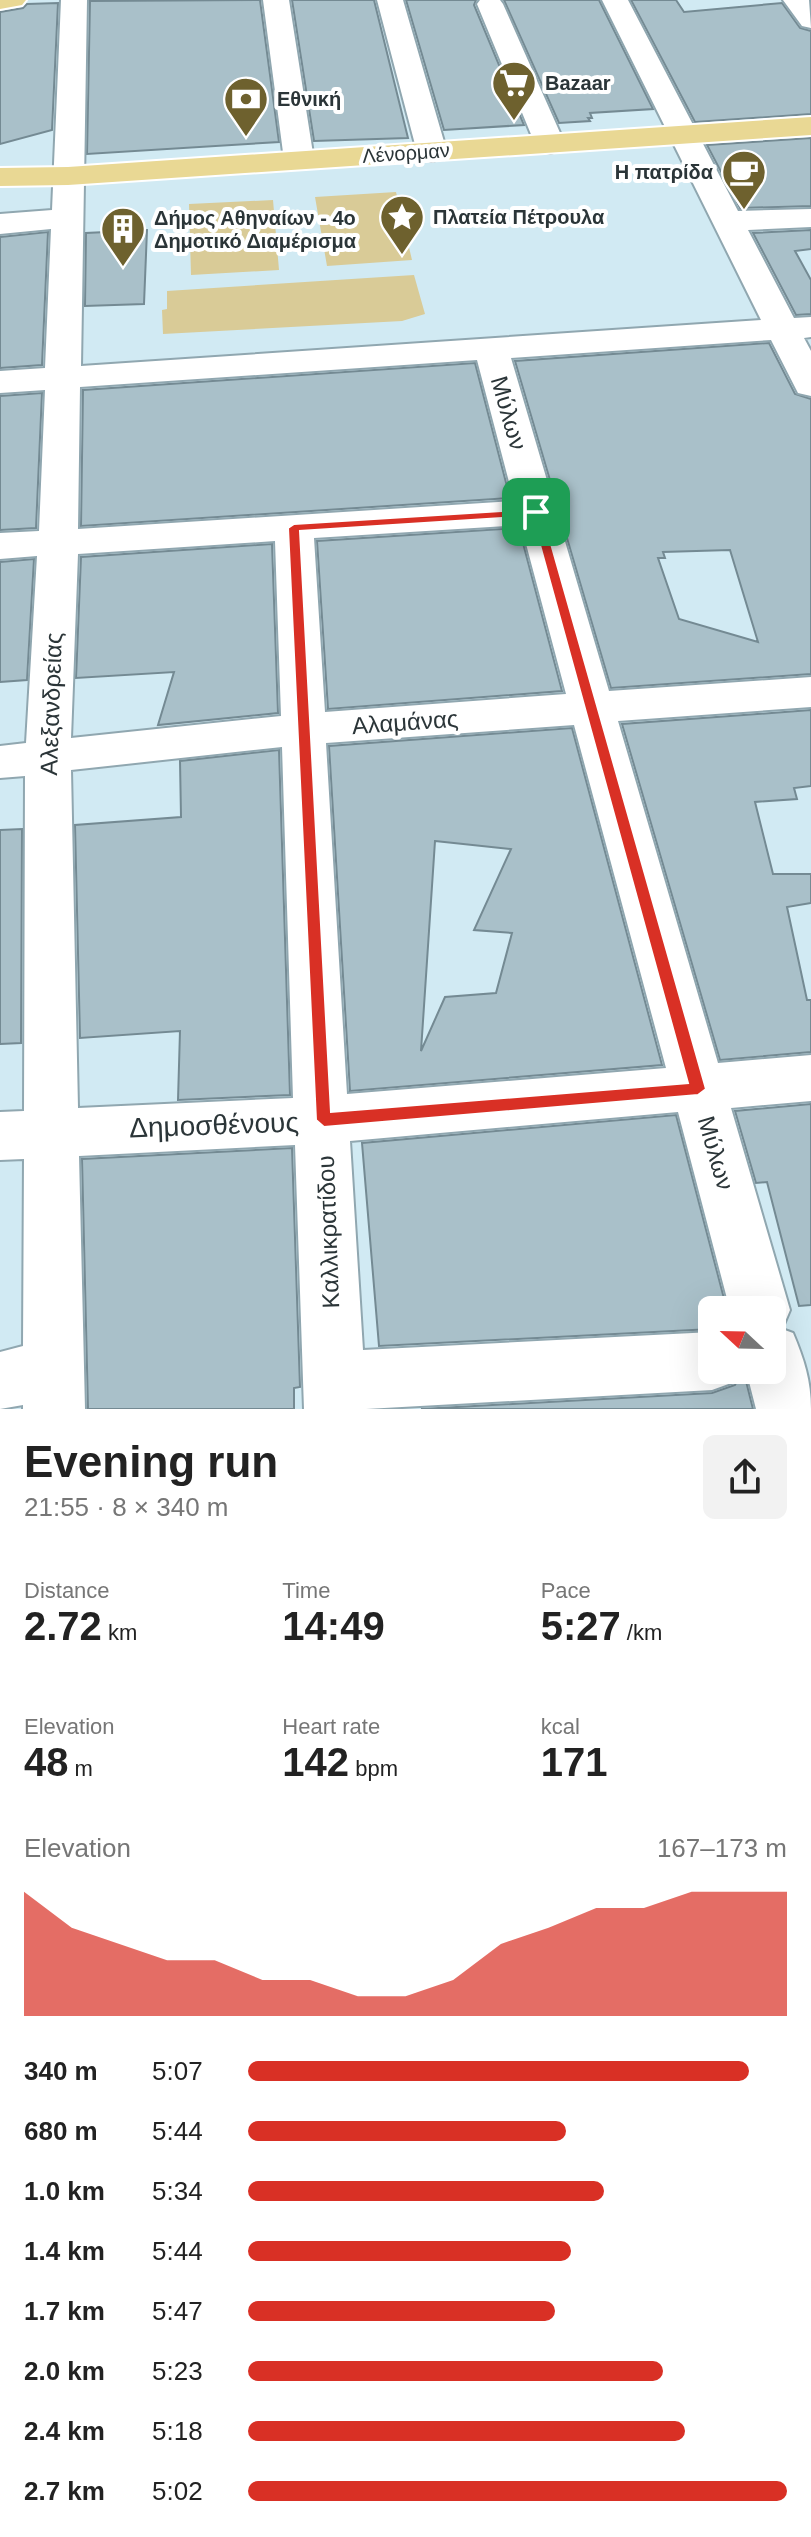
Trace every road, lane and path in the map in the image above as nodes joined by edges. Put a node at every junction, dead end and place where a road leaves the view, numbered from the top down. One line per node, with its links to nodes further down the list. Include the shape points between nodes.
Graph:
1 (13, 0): 7 (main road)
2 (74, 0): 15 (street, Αλεξανδρείας)
3 (276, 0): 14 (street)
4 (390, 0): 13 (street)
5 (615, 0): 11 (street)
6 (796, 0): 9 (street)
7 (0, 1)
8 (490, 4): 12 (street)
9 (811, 20)
10 (811, 126): 11 (main road, Λένορμαν)
11 (684, 135): 12 (main road, Λένορμαν); 19 (street)
12 (550, 144): 13 (main road, Λένορμαν)
13 (432, 152): 14 (main road, Λένορμαν)
14 (299, 160): 15 (main road, Λένορμαν)
15 (68, 176): 16 (main road, Λένορμαν); 17 (street, Αλεξανδρείας)
16 (0, 177)
17 (66, 218): 20 (street); 23 (street, Αλεξανδρείας)
18 (811, 218): 19 (street)
19 (728, 221): 21 (street)
20 (0, 224)
21 (796, 328): 22 (street); 25 (street)
22 (491, 348): 23 (street); 26 (street, Μύλων)
23 (62, 378): 24 (street); 28 (street, Αλεξανδρείας)
24 (0, 382)
25 (811, 385)
26 (536, 512): 27 (street); 31 (street, Μύλων)
27 (294, 528): 28 (street); 32 (street, Καλλικρατίδου)
28 (58, 542): 29 (street); 33 (street, Αλεξανδρείας)
29 (0, 546)
30 (811, 692): 31 (street, Αλαμάνας)
31 (592, 710): 32 (street, Αλαμάνας); 35 (street, Μύλων)
32 (303, 729): 33 (street, Αλαμάνας); 36 (street, Καλλικρατίδου)
33 (24, 758): 37 (street, Αλεξανδρείας)
34 (811, 1078): 35 (street, Δημοσθένους)
35 (698, 1089): 36 (street, Δημοσθένους); 38 (street, Μύλων)
36 (324, 1120): 37 (street, Δημοσθένους); 42 (street, Καλλικρατίδου)
37 (26, 1134): 41 (street, Αλεξανδρείας)
38 (756, 1296)
39 (698, 1362): 42 (street)
40 (780, 1384): 43 (street)
41 (36, 1386)
42 (334, 1395)
43 (787, 1409)

